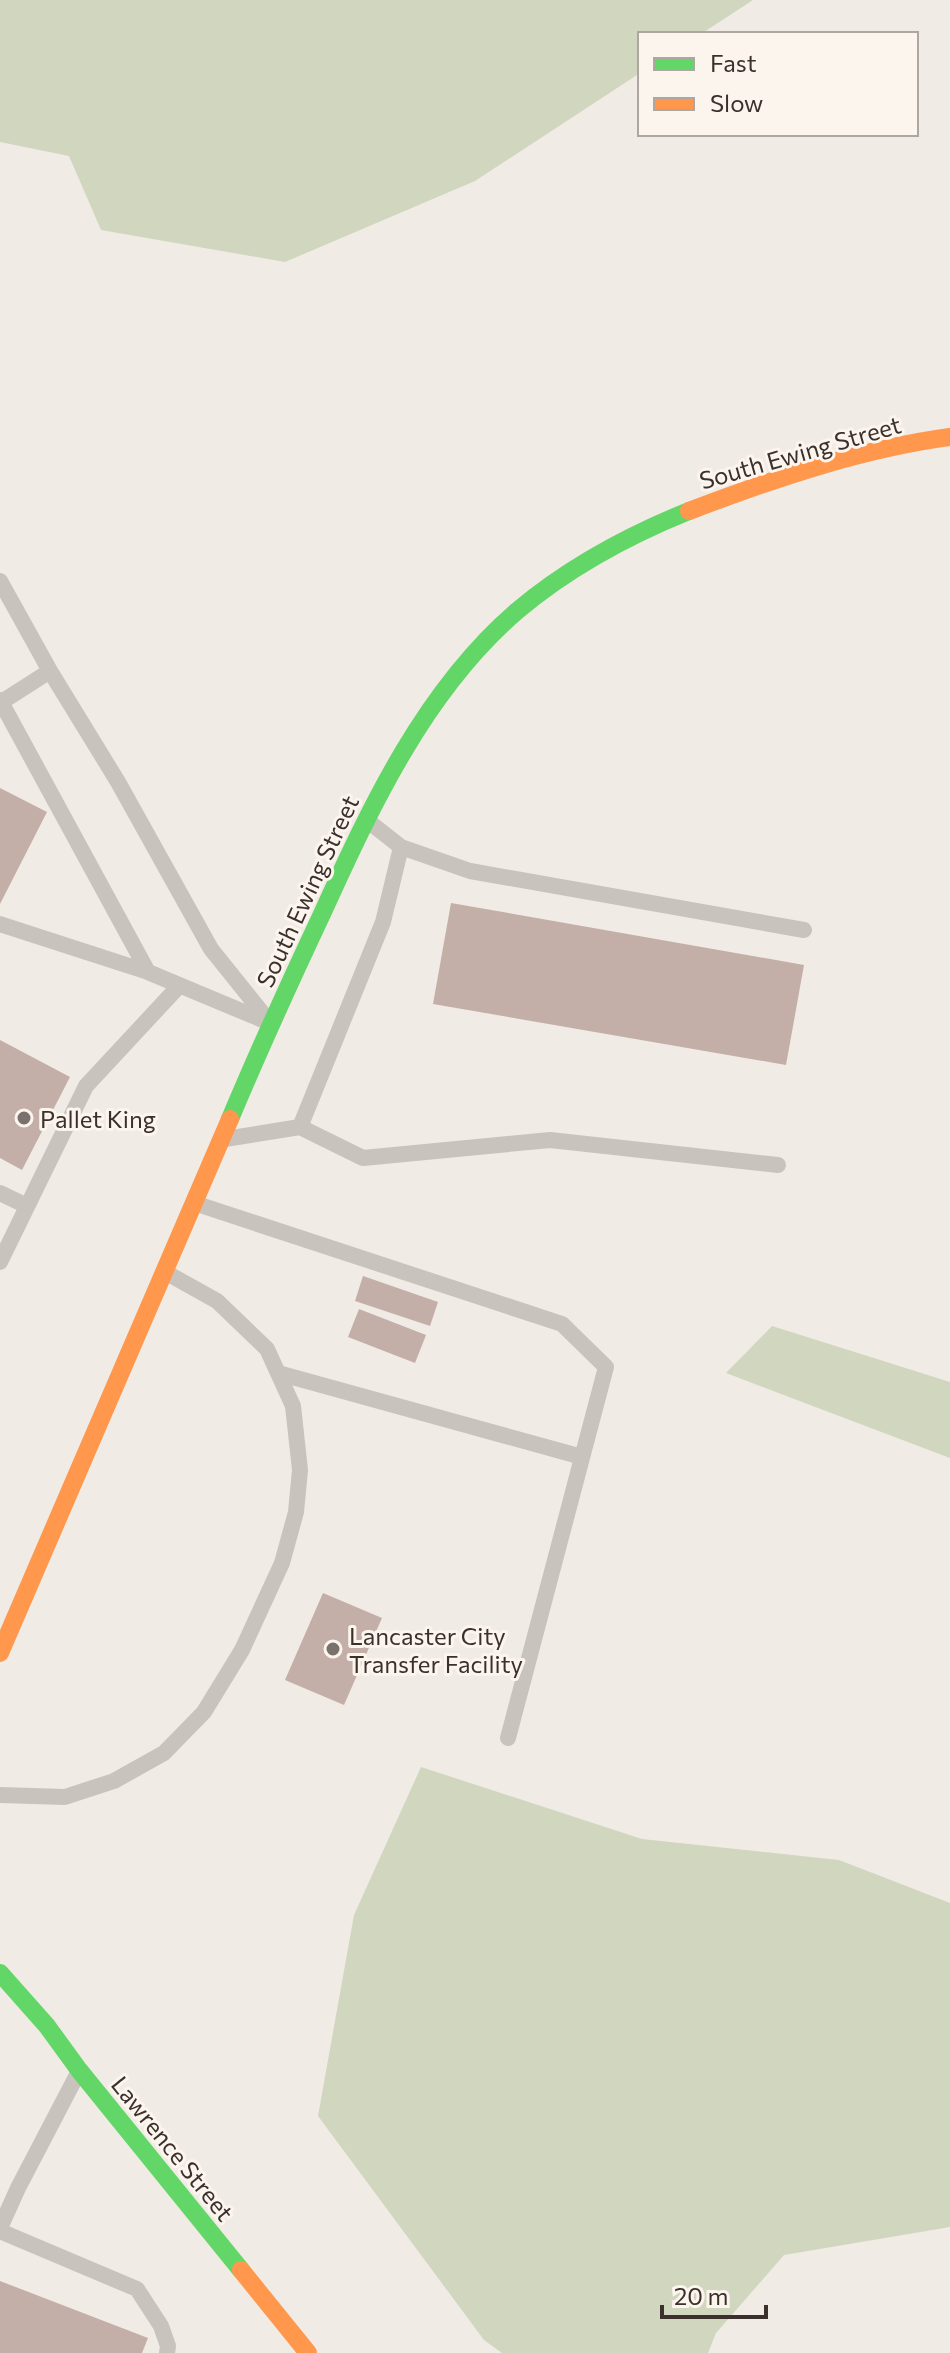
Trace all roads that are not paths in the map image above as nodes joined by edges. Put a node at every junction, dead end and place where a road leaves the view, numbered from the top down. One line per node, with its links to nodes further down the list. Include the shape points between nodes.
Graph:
1 (950, 437): 5 (street, South Ewing Street, via 842,460 749,489 633,534 561,577 485,643 453,680)
2 (0, 581): 3 (lane)
3 (50, 671): 4 (lane); 11 (lane, via 211,949)
4 (0, 702): 9 (lane)
5 (366, 820): 6 (lane); 11 (street, South Ewing Street)
6 (401, 847): 8 (lane, via 470,871); 12 (lane, via 383,922)
7 (0, 924): 9 (lane)
8 (804, 930)
9 (148, 972): 10 (lane)
10 (179, 986): 11 (lane); 17 (lane, via 86,1086)
11 (271, 1024): 13 (street, South Ewing Street)
12 (300, 1127): 13 (lane); 14 (lane, via 363,1158 550,1140)
13 (221, 1140): 16 (street, South Ewing Street)
14 (778, 1165)
15 (0, 1193): 17 (lane)
16 (195, 1203): 19 (street, South Ewing Street); 21 (lane, via 562,1324 606,1367)
17 (27, 1206): 18 (lane)
18 (0, 1262)
19 (165, 1272): 20 (lane, via 217,1301 267,1349); 22 (street, South Ewing Street)
20 (278, 1373): 21 (lane); 24 (lane, via 293,1406 300,1470 296,1512 282,1563 242,1650 204,1712 164,1753 114,1781 65,1797)
21 (582, 1457): 23 (lane)
22 (0, 1653)
23 (508, 1738)
24 (0, 1795)
25 (0, 1973): 26 (street, Lawrence Street)
26 (79, 2070): 27 (lane); 29 (street, Lawrence Street)
27 (0, 2230): 28 (lane, via 137,2289 161,2326)
28 (167, 2353)
29 (308, 2353)

